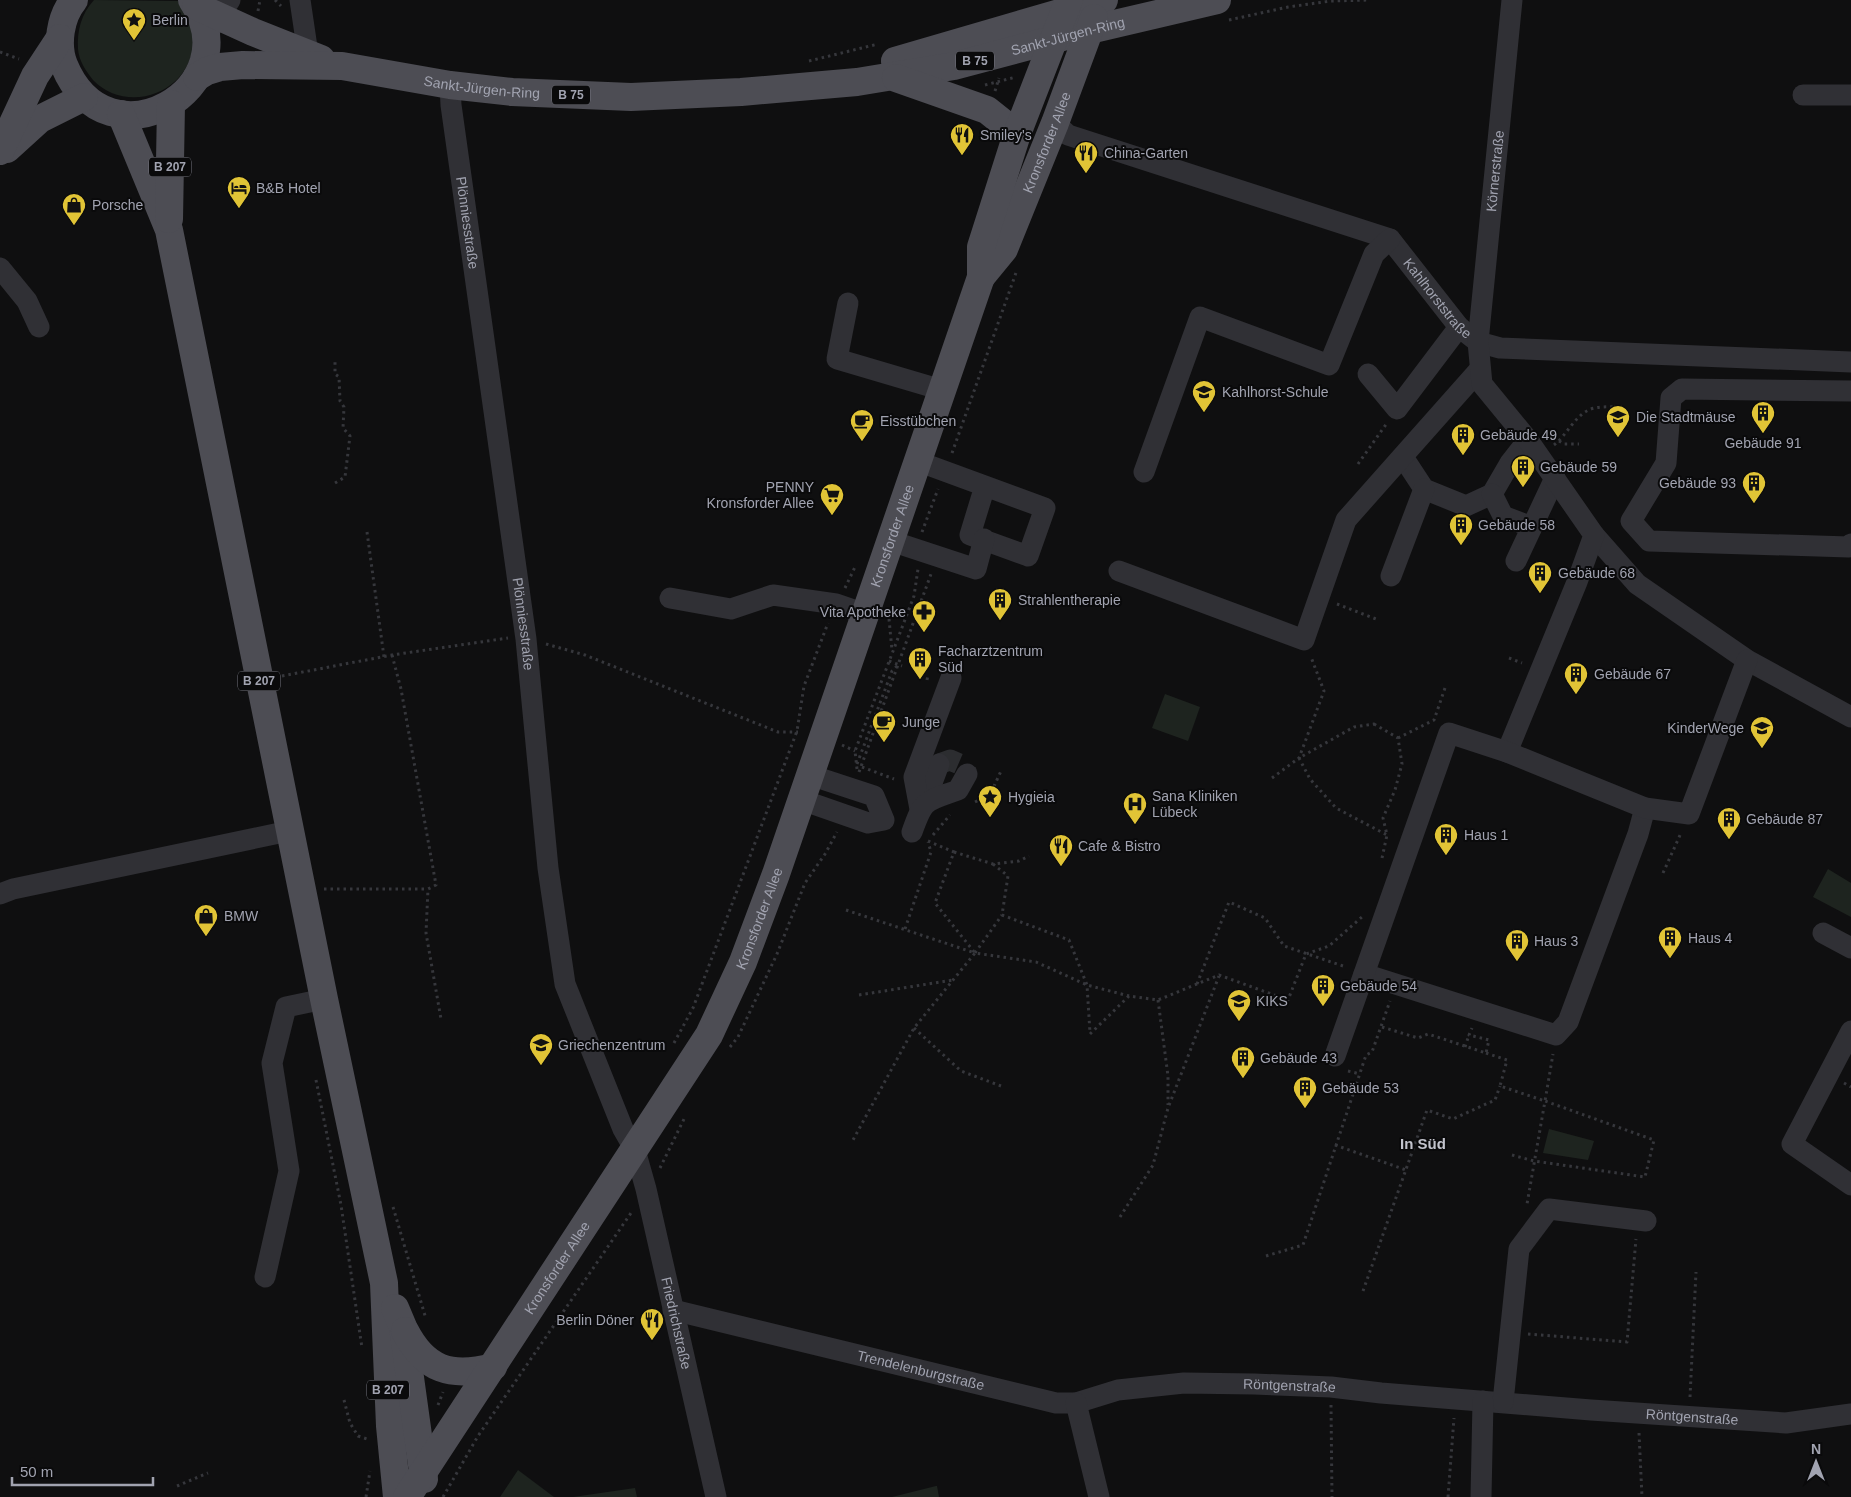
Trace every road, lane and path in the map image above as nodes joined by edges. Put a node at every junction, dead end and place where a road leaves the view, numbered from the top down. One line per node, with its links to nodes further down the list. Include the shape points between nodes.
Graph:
1 (300, 0): 15 (street)
2 (1102, 0): 6 (main road, Sankt-Jürgen-Ring / B 75); 9 (main road, Kronsforder Allee)
3 (1370, 0): 7 (path, via 1331,0 1288,7)
4 (1512, 0): 40 (street, Körnerstraße)
5 (72, 1): 10 (main road, via 63,20)
6 (1067, 6): 11 (main road, Kronsforder Allee); 18 (main road, Sankt-Jürgen-Ring / B 75, via 871,68)
7 (1219, 11): 9 (main road, Sankt-Jürgen-Ring / B 75)
8 (209, 12): 15 (main road, Sankt-Jürgen-Ring / B 75); 19 (main road, via 202,64)
9 (1089, 30): 11 (main road, Sankt-Jürgen-Ring / B 75); 29 (main road, Kronsforder Allee)
10 (60, 38): 24 (main road, via 62,60 70,80); 28 (main road)
11 (1054, 40): 14 (main road, Sankt-Jürgen-Ring / B 75); 30 (main road, Kronsforder Allee)
12 (884, 43): 18 (path)
13 (0, 52): 16 (path)
14 (1008, 53): 20 (main road, Sankt-Jürgen-Ring / B 75); 26 (path)
15 (308, 54): 17 (main road, Sankt-Jürgen-Ring / B 75)
16 (22, 62)
17 (342, 66): 19 (main road, Sankt-Jürgen-Ring / B 75, via 243,65 220,67); 21 (main road, Sankt-Jürgen-Ring / B 75)
18 (805, 74): 20 (main road, Sankt-Jürgen-Ring / B 75, via 857,82); 21 (main road, Sankt-Jürgen-Ring / B 75, via 683,96 512,92)
19 (197, 76): 25 (main road)
20 (894, 78): 26 (main road)
21 (450, 85): 157 (street, Plönniesstraße, via 526,639 548,868 565,984 623,1129)
22 (1803, 95): 23 (street)
23 (1851, 95)
24 (84, 97): 27 (main road, via 108,111); 31 (main road, via 40,119)
25 (171, 104): 27 (main road, via 139,115); 32 (main road, B 207)
26 (987, 110): 30 (main road)
27 (121, 114): 32 (main road, B 207)
28 (6, 116): 31 (main road)
29 (1055, 123): 33 (street, via 1068,135); 36 (main road, Kronsforder Allee, via 1004,250)
30 (1016, 134): 36 (main road, Kronsforder Allee, via 980,247)
31 (0, 153)
32 (169, 230): 108 (main road, B 207)
33 (1390, 239): 39 (street, Kahlhorststraße); 59 (street, via 1374,254 1329,365 1200,317)
34 (0, 268): 38 (street, via 28,301)
35 (1018, 270): 58 (path)
36 (981, 277): 48 (main road, Kronsforder Allee)
37 (848, 304): 48 (street, via 837,359)
38 (39, 327)
39 (1459, 327): 40 (street, Kahlhorststraße); 51 (street)
40 (1478, 342): 41 (street, Kahlhorststraße, via 1500,348); 45 (street, Körnerstraße)
41 (1679, 356): 43 (street, Kahlhorststraße); 47 (street)
42 (335, 360): 61 (path, via 334,374 339,377 340,401 344,407 343,428 350,436 345,477)
43 (1772, 360): 44 (street, Kahlhorststraße); 49 (street)
44 (1851, 362)
45 (1480, 369): 53 (street, Körnerstraße, via 1482,384); 55 (street)
46 (1368, 374): 51 (street)
47 (1682, 389): 49 (street); 69 (street, via 1671,398 1666,463 1631,521 1649,542 1848,547)
48 (942, 390): 56 (main road, Kronsforder Allee)
49 (1772, 390): 50 (street)
50 (1851, 391)
51 (1397, 409): 57 (path)
52 (1619, 410): 54 (path, via 1619,407 1591,409 1559,441)
53 (1528, 440): 60 (street, Körnerstraße); 64 (street)
54 (1579, 444)
55 (1403, 457): 63 (street); 76 (street, via 1346,520)
56 (917, 461): 58 (street); 70 (main road, Kronsforder Allee)
57 (1358, 464)
58 (945, 472): 62 (street); 70 (path)
59 (1144, 472)
60 (1555, 478): 65 (street); 67 (street, Körnerstraße)
61 (335, 483)
62 (985, 486): 68 (street, via 970,534); 68 (street, via 1045,508 1028,556)
63 (1424, 489): 64 (street, via 1466,506); 75 (street)
64 (1492, 494): 65 (street, via 1503,516)
65 (1532, 527): 72 (street)
66 (367, 532): 84 (path)
67 (1594, 535): 85 (street, Körnerstraße, via 1636,584); 94 (street)
68 (984, 539): 70 (street, via 976,569)
69 (1851, 544)
70 (907, 550): 79 (main road, Kronsforder Allee); 82 (path, via 918,571 914,596)
71 (858, 560): 78 (path)
72 (1516, 561)
73 (1119, 571): 81 (street)
74 (939, 576): 87 (path, via 931,574)
75 (1391, 576)
76 (1320, 597): 80 (path); 81 (street)
77 (670, 598): 78 (street, via 731,609 773,594)
78 (836, 604): 79 (street); 145 (path, via 804,686 793,741 693,1008)
79 (877, 614): 82 (path); 99 (main road, Kronsforder Allee)
80 (1376, 619)
81 (1304, 640): 95 (path, via 1324,691)
82 (892, 653): 86 (path)
83 (392, 655): 117 (path, via 436,885)
84 (384, 657)
85 (1747, 660): 92 (street, Körnerstraße); 106 (street)
86 (889, 661): 87 (path); 97 (path, via 855,751)
87 (900, 666): 97 (path, via 892,671); 101 (path, via 862,767)
88 (928, 675): 90 (path)
89 (951, 678): 104 (street, via 914,777)
90 (927, 680)
91 (1445, 688): 93 (path, via 1434,720)
92 (1851, 717)
93 (1398, 738): 95 (path, via 1374,724 1354,727); 110 (path, via 1402,764 1383,818)
94 (1507, 752): 105 (street); 127 (street, via 1449,733)
95 (1299, 758): 100 (path); 110 (path, via 1310,779 1336,808)
96 (940, 764): 104 (street)
97 (857, 766): 102 (path)
98 (967, 774): 104 (street, via 958,790)
99 (810, 775): 102 (street); 103 (main road, Kronsforder Allee)
100 (1272, 778)
101 (898, 780)
102 (855, 790): 107 (street, via 874,796 876,822)
103 (802, 800): 107 (street); 157 (main road, Kronsforder Allee, via 730,994 710,1035)
104 (924, 805): 109 (street)
105 (1645, 808): 106 (street); 143 (street, via 1568,1022)
106 (1689, 814): 115 (path)
107 (845, 816): 146 (path, via 805,883 777,954 738,1036)
108 (289, 831): 116 (main road, B 207); 118 (street)
109 (912, 832)
110 (1387, 835): 113 (path)
111 (954, 852): 114 (path); 122 (path, via 928,841 932,852); 125 (path, via 935,903)
112 (1029, 856): 114 (path)
113 (1381, 863)
114 (994, 864): 121 (path, via 1008,876)
115 (1663, 873)
116 (301, 889): 117 (path); 135 (main road, B 207)
117 (428, 889): 138 (path, via 426,933)
118 (0, 894)
119 (1367, 907): 126 (path, via 1363,916 1329,946)
120 (846, 910): 122 (path)
121 (1002, 915): 125 (path); 132 (path, via 1069,940)
122 (905, 929): 125 (path)
123 (1823, 933): 124 (street)
124 (1851, 948)
125 (975, 953): 129 (path); 132 (path, via 1036,962)
126 (1306, 954): 127 (path); 128 (path, via 1288,1000); 130 (path, via 1284,946 1266,918 1229,902)
127 (1364, 974): 131 (street); 148 (street)
128 (1219, 975): 130 (path); 153 (path)
129 (954, 979): 133 (path); 140 (path)
130 (1197, 984): 136 (path)
131 (1396, 984): 137 (street); 139 (path)
132 (1087, 985): 134 (path); 134 (path, via 1090,1034)
133 (859, 995)
134 (1129, 996): 136 (path)
135 (324, 1000): 168 (street, via 286,1007 272,1063 289,1171); 169 (main road, B 207)
136 (1158, 1000): 153 (path, via 1168,1076)
137 (1478, 1010): 142 (path); 143 (street)
138 (441, 1019)
139 (1382, 1027): 144 (path, via 1418,1038 1428,1034); 149 (path, via 1372,1052 1366,1055)
140 (914, 1028): 150 (path, via 961,1071); 155 (path)
141 (1851, 1031): 161 (street, via 1792,1144)
142 (1469, 1035): 144 (path); 147 (path, via 1489,1040)
143 (1556, 1035): 152 (path)
144 (1465, 1047): 147 (path)
145 (671, 1049)
146 (726, 1053)
147 (1486, 1053): 151 (path, via 1507,1060)
148 (1339, 1062): 149 (path)
149 (1360, 1074): 156 (path)
150 (1001, 1086)
151 (1500, 1086): 152 (path); 160 (path, via 1495,1100 1453,1119 1427,1110)
152 (1545, 1101): 159 (path); 159 (path, via 1654,1140 1646,1177)
153 (1168, 1108): 164 (path, via 1153,1165)
154 (689, 1110): 162 (path)
155 (853, 1140)
156 (1335, 1145): 160 (path); 166 (path, via 1303,1245)
157 (635, 1150): 162 (street, Friedrichstraße); 174 (main road, Kronsforder Allee)
158 (1512, 1155): 159 (path)
159 (1534, 1161): 163 (path)
160 (1406, 1170): 170 (path)
161 (1851, 1185)
162 (646, 1189): 171 (street, Friedrichstraße); 186 (path, via 460,1467)
163 (1526, 1210)
164 (1120, 1217)
165 (1642, 1221): 173 (street, via 1549,1209 1519,1249); 173 (path, via 1627,1342)
166 (1266, 1256)
167 (1696, 1272): 182 (path)
168 (265, 1277)
169 (384, 1283): 172 (main road, B 207); 187 (main road, B 207, via 390,1426)
170 (1363, 1291)
171 (673, 1310): 179 (street, Trendelenburgstraße, via 1056,1403); 190 (street, Friedrichstraße)
172 (403, 1327): 174 (main road, via 413,1347 430,1362 450,1371 472,1372); 186 (main road, B 207)
173 (1510, 1332): 178 (street)
174 (493, 1367): 186 (main road, Kronsforder Allee)
175 (1331, 1387): 176 (street, Röntgenstraße); 179 (street, Röntgenstraße, via 1184,1383 1118,1390); 192 (path)
176 (1455, 1398): 178 (street, Röntgenstraße); 193 (path)
177 (344, 1400): 183 (path, via 350,1423 358,1436)
178 (1493, 1401): 180 (street, Röntgenstraße); 194 (street)
179 (1076, 1403): 191 (street)
180 (1638, 1413): 182 (street, Röntgenstraße); 195 (path)
181 (1851, 1414): 182 (street, Röntgenstraße, via 1786,1423)
182 (1690, 1416)
183 (373, 1441)
184 (208, 1473): 185 (path)
185 (176, 1486)
186 (432, 1487): 188 (main road, Kronsforder Allee); 189 (path)
187 (397, 1497)
188 (407, 1497)
189 (444, 1497)
190 (716, 1497)
191 (1099, 1497)
192 (1332, 1497)
193 (1448, 1497)
194 (1481, 1497)
195 (1642, 1497)

